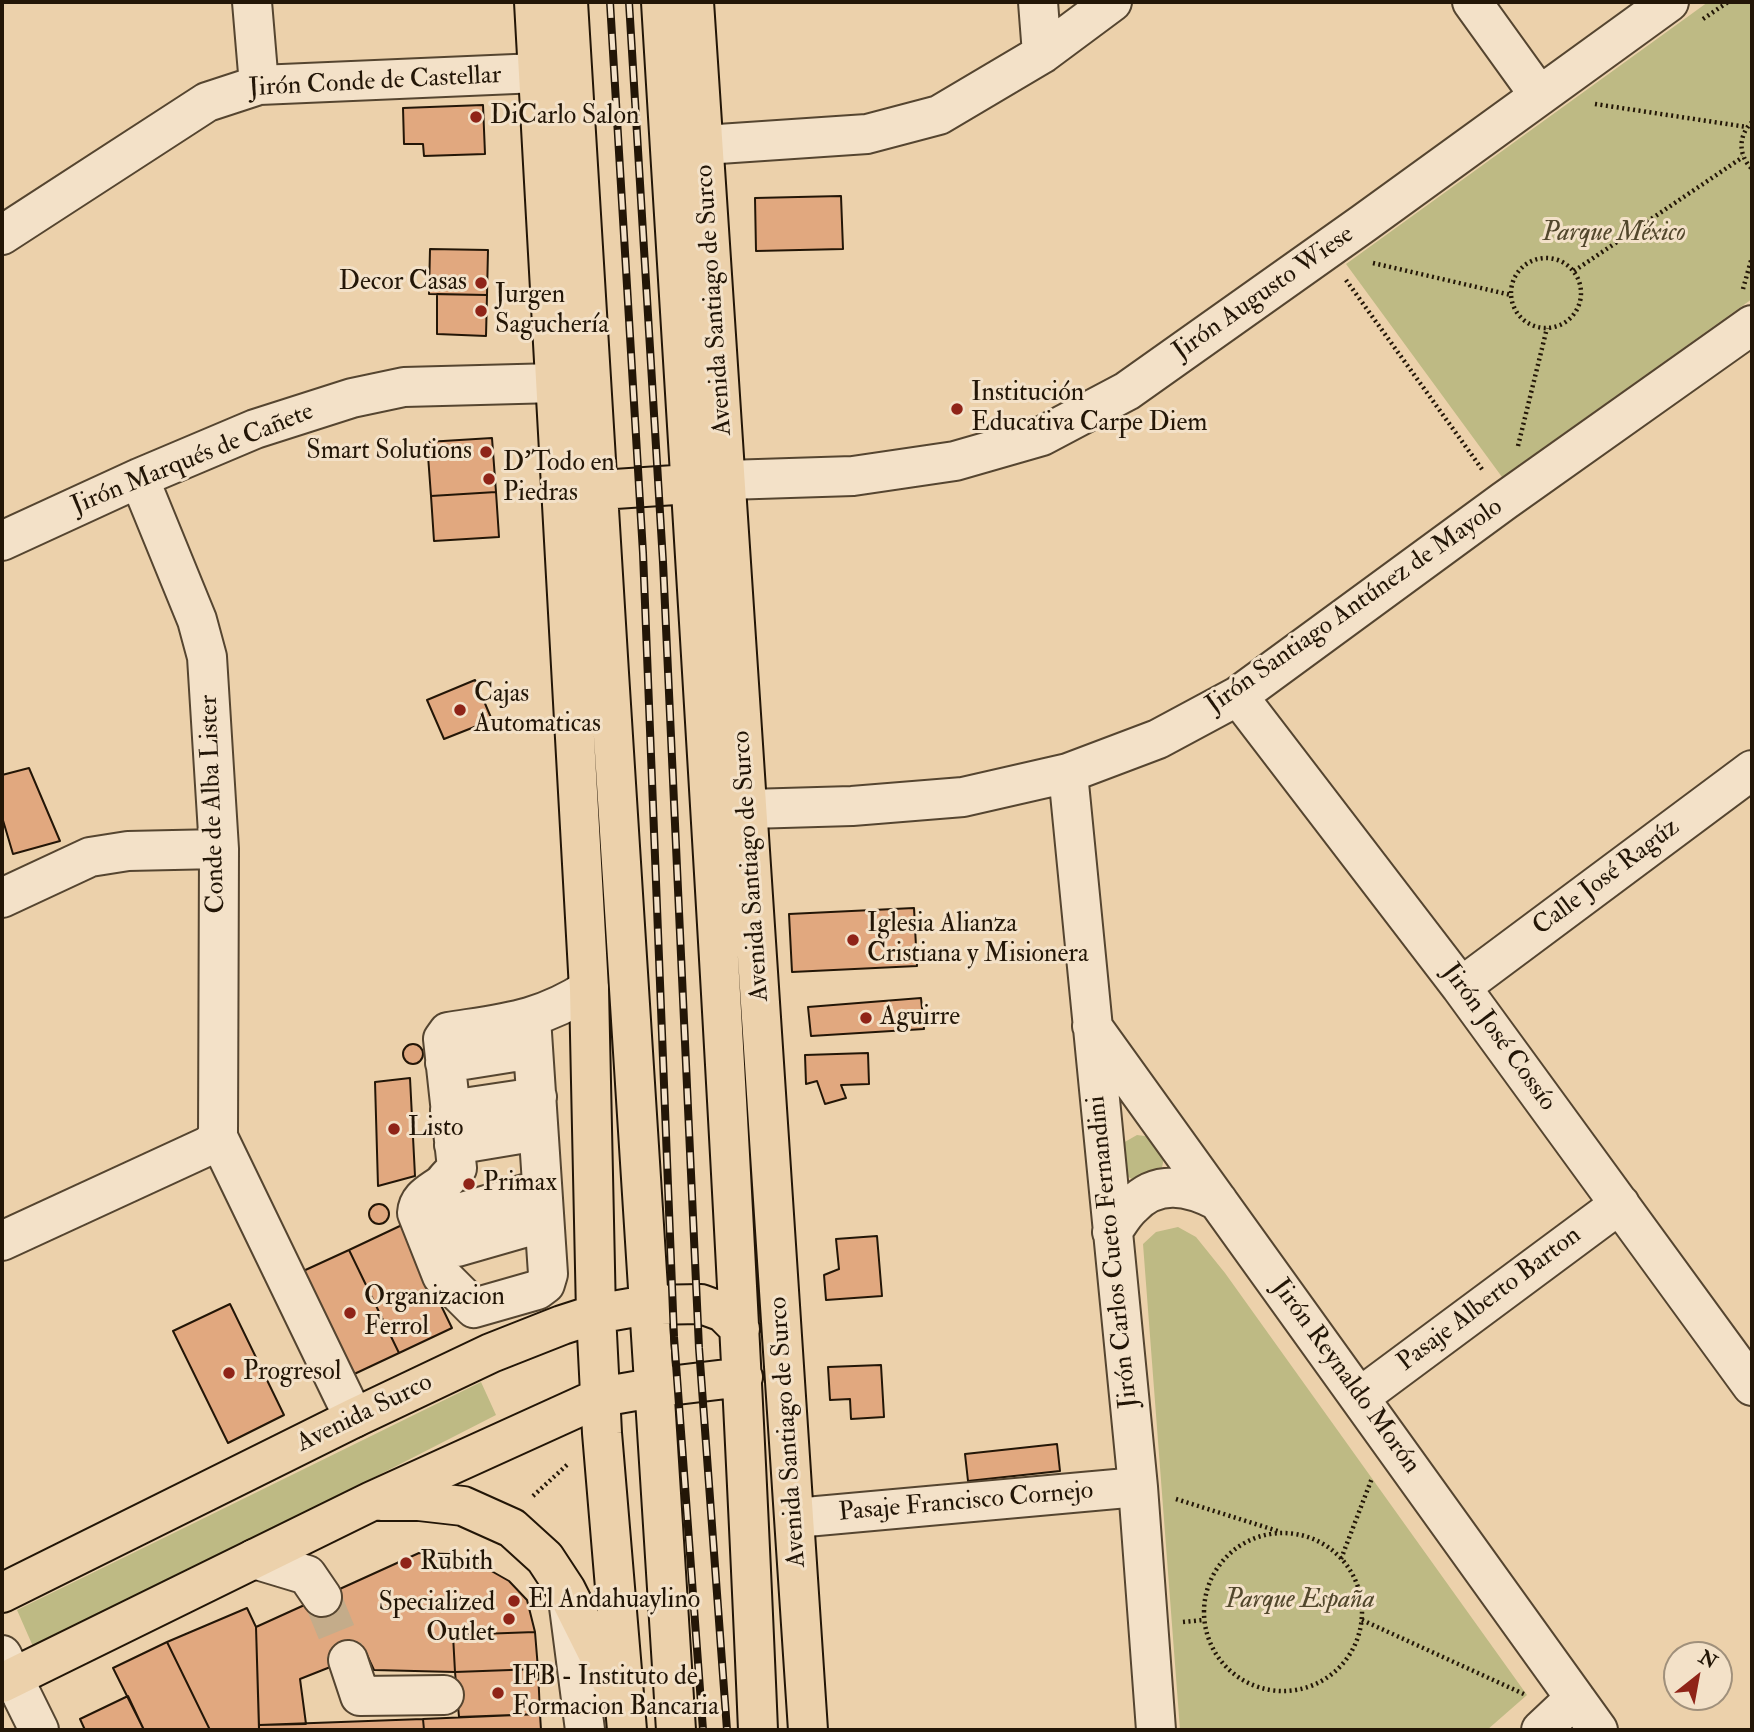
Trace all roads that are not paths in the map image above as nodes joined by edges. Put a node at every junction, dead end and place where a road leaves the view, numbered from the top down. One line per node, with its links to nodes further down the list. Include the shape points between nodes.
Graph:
1 (252, 2): 12 (street)
2 (534, 2): 11 (main road)
3 (568, 2): 21 (main road)
4 (661, 2): 20 (main road, Avenida Santiago de Surco)
5 (694, 2): 14 (main road, Avenida Santiago de Surco)
6 (1038, 2): 10 (street)
7 (1112, 2): 10 (street)
8 (1472, 2): 13 (street)
9 (1669, 2): 13 (street, Jirón Augusto Wiese)
10 (1042, 54): 14 (street, via 939,115 867,134)
11 (538, 73): 12 (street, Jirón Conde de Castellar); 17 (main road)
12 (259, 85): 15 (street, Jirón Conde de Castellar, via 207,102)
13 (1539, 95): 19 (street, Jirón Augusto Wiese, via 1127,391 1042,436 956,461 853,476)
14 (704, 145): 19 (main road, Avenida Santiago de Surco)
15 (2, 235)
16 (1752, 325): 23 (street, Jirón Santiago Antúnez de Mayolo)
17 (556, 383): 18 (street, Jirón Marqués de Cañete, via 404,387 352,398 255,429); 31 (main road)
18 (139, 478): 22 (street, Jirón Marqués de Cañete); 27 (street, Conde de Alba Lister, via 197,620 207,657)
19 (727, 480): 26 (main road, Avenida Santiago de Surco)
20 (690, 484): 21 (main road); 32 (main road, Avenida Santiago de Surco)
21 (600, 490): 46 (main road)
22 (2, 541)
23 (1238, 696): 24 (street, Jirón Santiago Antúnez de Mayolo, via 1158,739); 30 (street, Jirón José Cossío)
24 (1068, 773): 26 (street, Jirón Santiago Antúnez de Mayolo, via 963,797); 33 (street, Jirón Carlos Cueto Fernandini)
25 (1747, 783): 30 (street, Calle José Ragúz)
26 (749, 809): 28 (main road, Avenida Santiago de Surco)
27 (219, 849): 29 (street, via 128,851 90,857); 37 (street, Conde de Alba Lister)
28 (754, 886): 32 (main road); 59 (main road, Avenida Santiago de Surco)
29 (2, 898)
30 (1461, 987): 39 (street, Jirón José Cossío)
31 (589, 989): 34 (street); 44 (main road)
32 (723, 1011): 49 (main road, Avenida Santiago de Surco)
33 (1091, 1024): 38 (street, Jirón Reynaldo Morón); 42 (street, Jirón Carlos Cueto Fernandini)
34 (532, 1033): 35 (street); 36 (street, via 448,1032 443,1039)
35 (538, 1114): 36 (street); 40 (street)
36 (452, 1128): 41 (street, via 457,1168)
37 (217, 1139): 43 (street); 56 (street)
38 (1218, 1200): 42 (street, via 1196,1189 1164,1188 1132,1205); 55 (street, Jirón Reynaldo Morón)
39 (1620, 1204): 52 (street, Jirón José Cossío); 55 (street, Pasaje Alberto Barton)
40 (543, 1206): 41 (street); 45 (street)
41 (448, 1216): 47 (street); 47 (street, via 424,1197 418,1205 417,1213 442,1276)
42 (1112, 1232): 57 (street, Jirón Carlos Cueto Fernandini)
43 (2, 1241)
44 (595, 1264): 45 (street); 48 (main road)
45 (542, 1276): 47 (street); 48 (street)
46 (647, 1306): 48 (main road, Avenida Surco); 49 (main road, Avenida Surco, via 701,1304 723,1312); 53 (main road)
47 (474, 1308): 50 (street)
48 (579, 1319): 50 (main road, Avenida Surco); 54 (main road)
49 (740, 1329): 51 (main road, Avenida Santiago de Surco)
50 (491, 1353): 56 (main road, Avenida Surco)
51 (743, 1377): 53 (main road); 72 (main road, Avenida Santiago de Surco)
52 (1752, 1386)
53 (652, 1388): 54 (main road); 71 (main road)
54 (601, 1397): 58 (main road); 68 (main road)
55 (1360, 1397): 67 (street, Jirón Reynaldo Morón)
56 (354, 1418): 62 (main road, Avenida Surco)
57 (1155, 1493): 59 (street, Pasaje Francisco Cornejo); 74 (street, Jirón Carlos Cueto Fernandini)
58 (372, 1501): 60 (main road); 61 (main road, via 463,1506 500,1522 545,1558)
59 (795, 1518): 73 (main road, Avenida Santiago de Surco)
60 (254, 1559): 63 (street, via 307,1575); 65 (main road)
61 (566, 1590): 68 (main road); 70 (street)
62 (2, 1593)
63 (322, 1597)
64 (348, 1660): 66 (street, via 360,1696)
65 (6, 1672): 69 (street)
66 (444, 1695)
67 (1575, 1698): 75 (street); 76 (street, Jirón Reynaldo Morón)
68 (626, 1720)
69 (39, 1730)
70 (585, 1730)
71 (676, 1730)
72 (758, 1730)
73 (808, 1730)
74 (1156, 1730)
75 (1542, 1730)
76 (1598, 1730)

